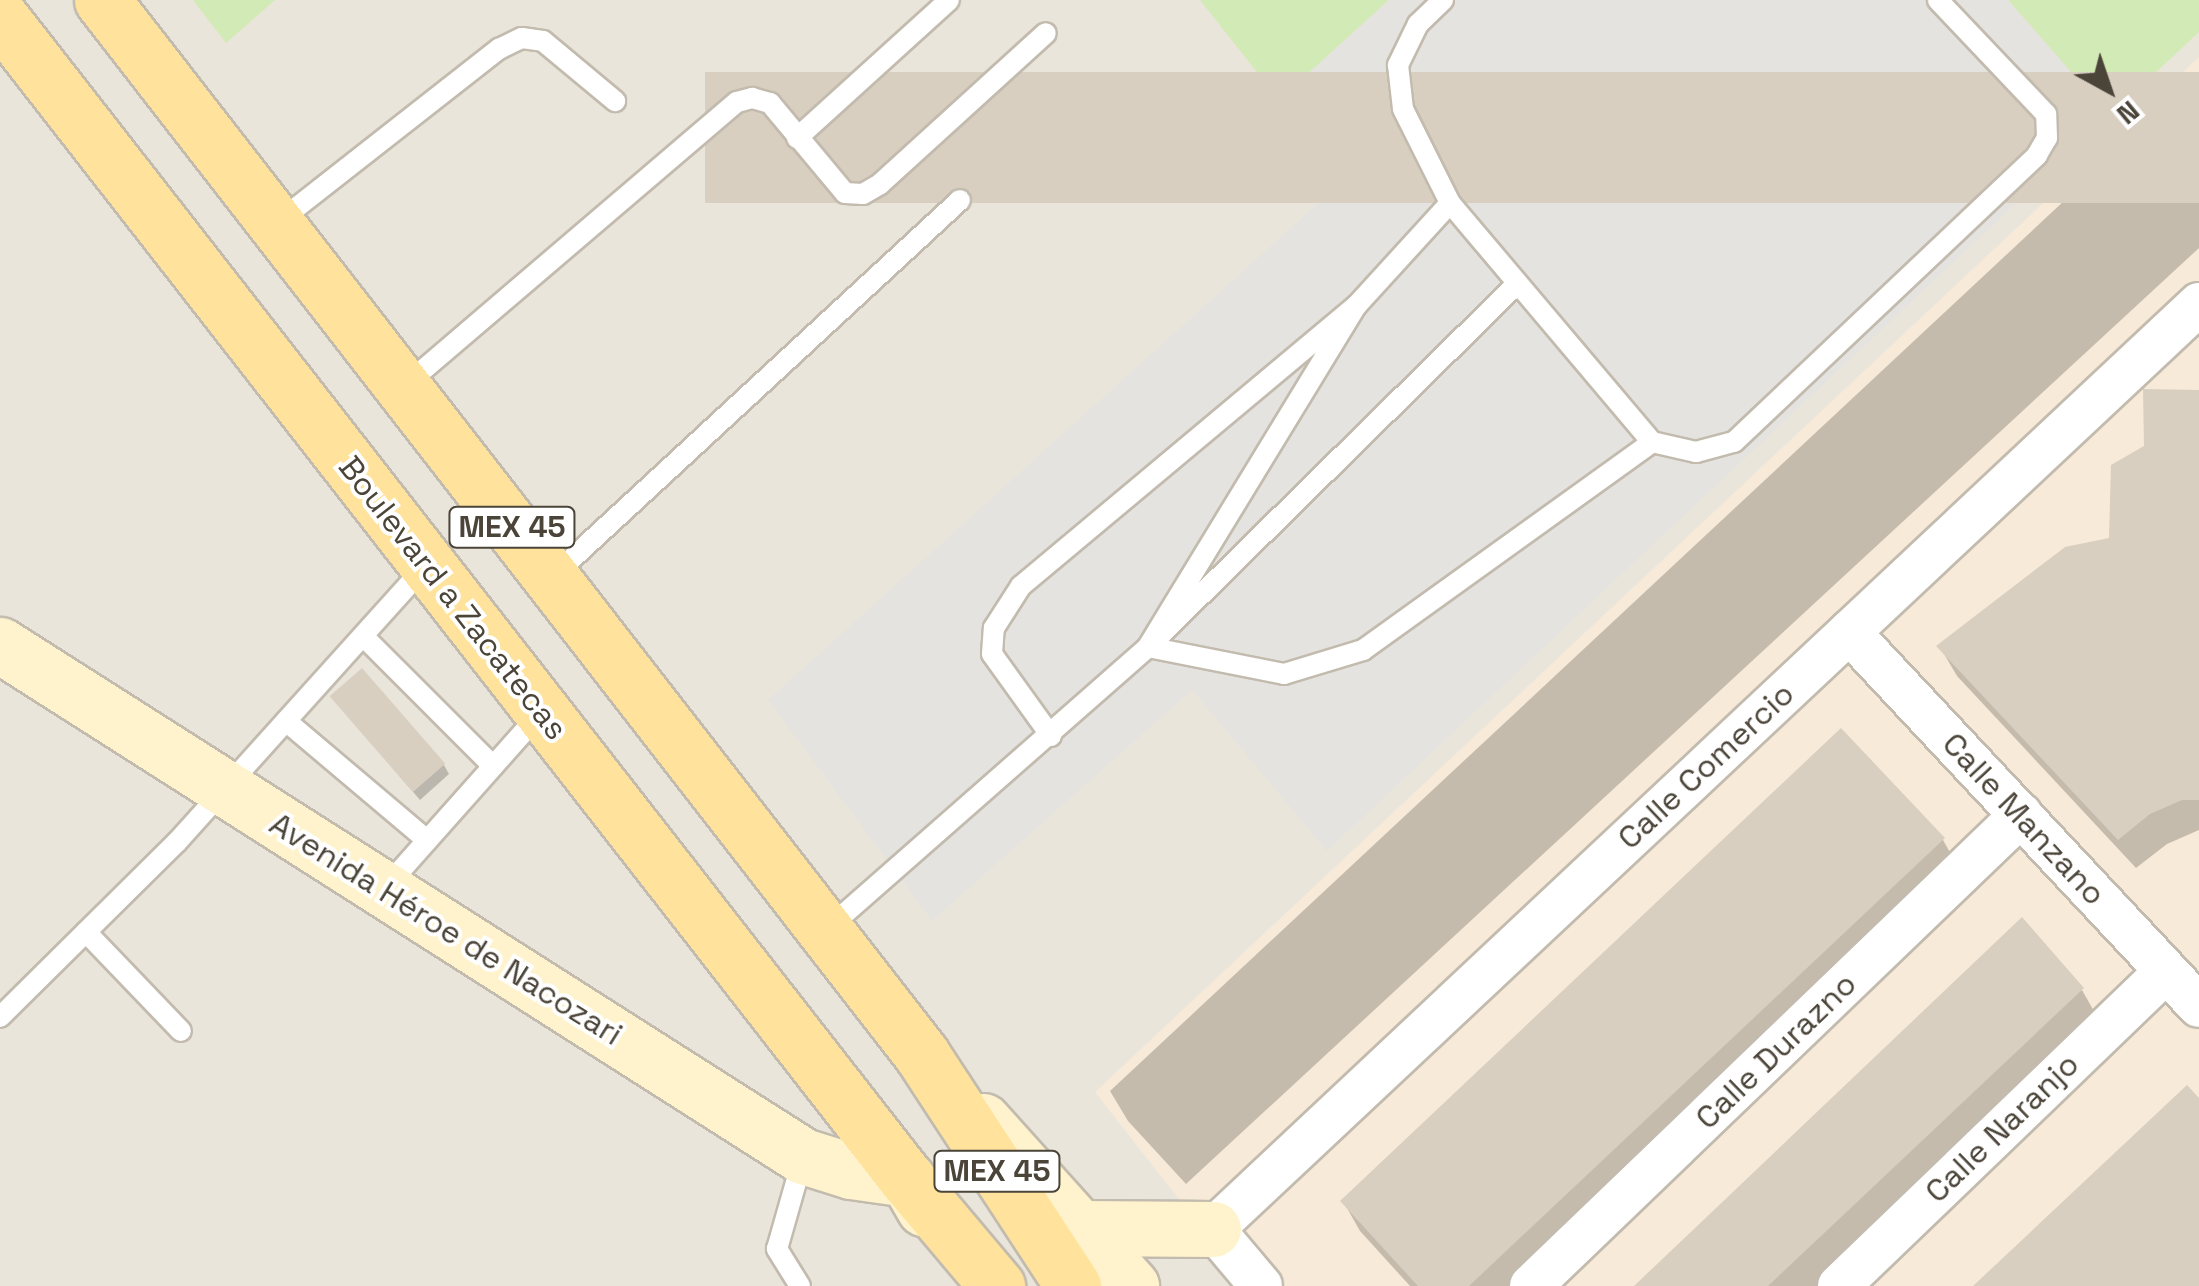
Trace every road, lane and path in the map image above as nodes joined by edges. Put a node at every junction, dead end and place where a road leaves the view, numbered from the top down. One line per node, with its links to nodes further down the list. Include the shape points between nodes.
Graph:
1 (102, 0): 11 (main road, MEX 45)
2 (949, 0): 8 (lane)
3 (1442, 0): 10 (lane, via 1418,24 1398,65 1403,109)
4 (1938, 0): 16 (lane, via 2046,114 2046,138 2037,155 1734,442 1696,452)
5 (0, 17): 17 (main road, Boulevard a Zacatecas / MEX 45)
6 (1046, 33): 8 (lane, via 863,194 845,193)
7 (615, 101): 11 (lane, via 543,41 522,38)
8 (796, 138): 15 (lane, via 770,102 737,102)
9 (960, 200): 18 (lane)
10 (1450, 203): 12 (lane); 14 (lane)
11 (276, 224): 15 (main road, MEX 45)
12 (1517, 284): 16 (lane); 22 (lane)
13 (2199, 304): 19 (street, Calle Comercio)
14 (1356, 306): 22 (lane); 25 (lane, via 1021,586 994,628 992,654)
15 (403, 387): 18 (main road, MEX 45)
16 (1652, 442): 22 (lane, via 1363,650 1284,674)
17 (427, 564): 20 (lane); 23 (main road, Boulevard a Zacatecas / MEX 45)
18 (552, 578): 31 (main road, MEX 45)
19 (1849, 632): 28 (street, Calle Manzano); 41 (street, Calle Comercio)
20 (363, 636): 24 (lane); 26 (lane)
21 (0, 644): 27 (main road, Avenida Héroe de Nacozari)
22 (1148, 647): 25 (lane)
23 (542, 711): 26 (lane); 39 (main road, Boulevard a Zacatecas / MEX 45)
24 (286, 721): 27 (lane); 29 (lane)
25 (1051, 736): 31 (lane)
26 (493, 766): 29 (lane)
27 (226, 788): 30 (main road, Avenida Héroe de Nacozari); 32 (lane)
28 (2020, 815): 33 (street, Calle Manzano); 48 (street, Calle Durazno)
29 (427, 840): 30 (lane)
30 (384, 889): 38 (main road, Avenida Héroe de Nacozari)
31 (825, 930): 37 (main road, MEX 45)
32 (86, 932): 35 (lane); 36 (lane)
33 (2166, 971): 34 (street, Calle Manzano); 49 (street, Calle Naranjo)
34 (2199, 1006)
35 (0, 1017)
36 (181, 1030)
37 (922, 1055): 40 (main road, MEX 45); 45 (main road, MEX 45)
38 (803, 1156): 39 (main road, Avenida Héroe de Nacozari); 42 (lane, via 777,1248)
39 (907, 1179): 43 (main road, Boulevard a Zacatecas / MEX 45); 44 (main road, Boulevard a Zacatecas / MEX 45)
40 (1082, 1228): 41 (main road); 46 (main road, MEX 45)
41 (1212, 1229): 47 (street)
42 (800, 1286)
43 (970, 1286)
44 (997, 1286)
45 (1073, 1286)
46 (1132, 1286)
47 (1261, 1286)
48 (1531, 1286)
49 (1839, 1286)

